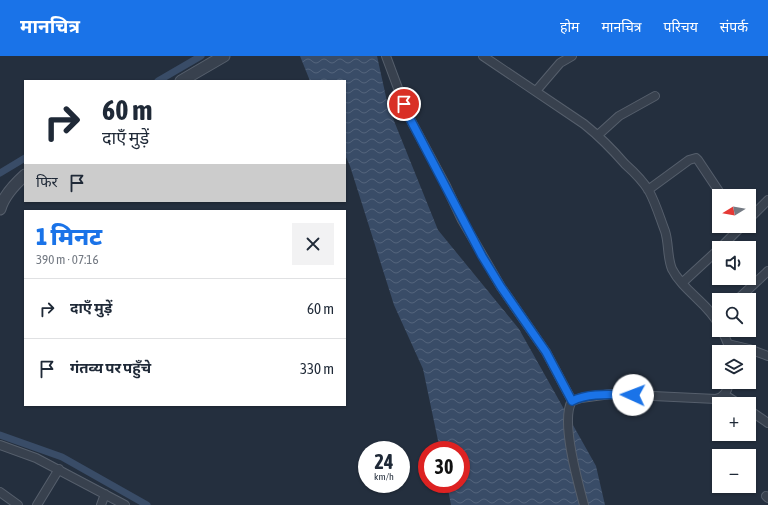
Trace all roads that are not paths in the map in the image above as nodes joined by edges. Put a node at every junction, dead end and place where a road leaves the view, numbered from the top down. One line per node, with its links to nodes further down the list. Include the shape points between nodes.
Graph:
1 (224, 56): 5 (street)
2 (386, 56): 27 (street, via 408,115 462,220 501,287 546,352)
3 (482, 56): 6 (street)
4 (572, 56): 6 (street, via 560,63)
5 (183, 80)
6 (536, 91): 8 (street)
7 (655, 96): 8 (street, via 619,116)
8 (598, 135): 11 (street)
9 (24, 176): 13 (street, via 7,194)
10 (717, 189): 11 (street, via 696,158)
11 (648, 190): 19 (street, via 665,232 670,263)
12 (768, 200): 14 (street)
13 (0, 209)
14 (756, 212)
15 (735, 233): 16 (street)
16 (726, 241)
17 (712, 255): 19 (street)
18 (768, 271): 20 (street)
19 (682, 283): 21 (street)
20 (744, 293)
21 (712, 313)
22 (756, 351): 23 (street)
23 (768, 356)
24 (727, 389): 25 (street)
25 (725, 395): 26 (street); 27 (street, via 716,399 611,394)
26 (728, 397)
27 (572, 401): 38 (street, via 568,409 568,422 573,461)
28 (756, 414): 29 (street)
29 (768, 422)
30 (0, 445): 31 (street)
31 (58, 469): 33 (street); 35 (street)
32 (0, 492): 34 (street)
33 (105, 494): 36 (street); 37 (street)
34 (18, 505)
35 (37, 505)
36 (102, 505)
37 (126, 505)
38 (584, 505)

